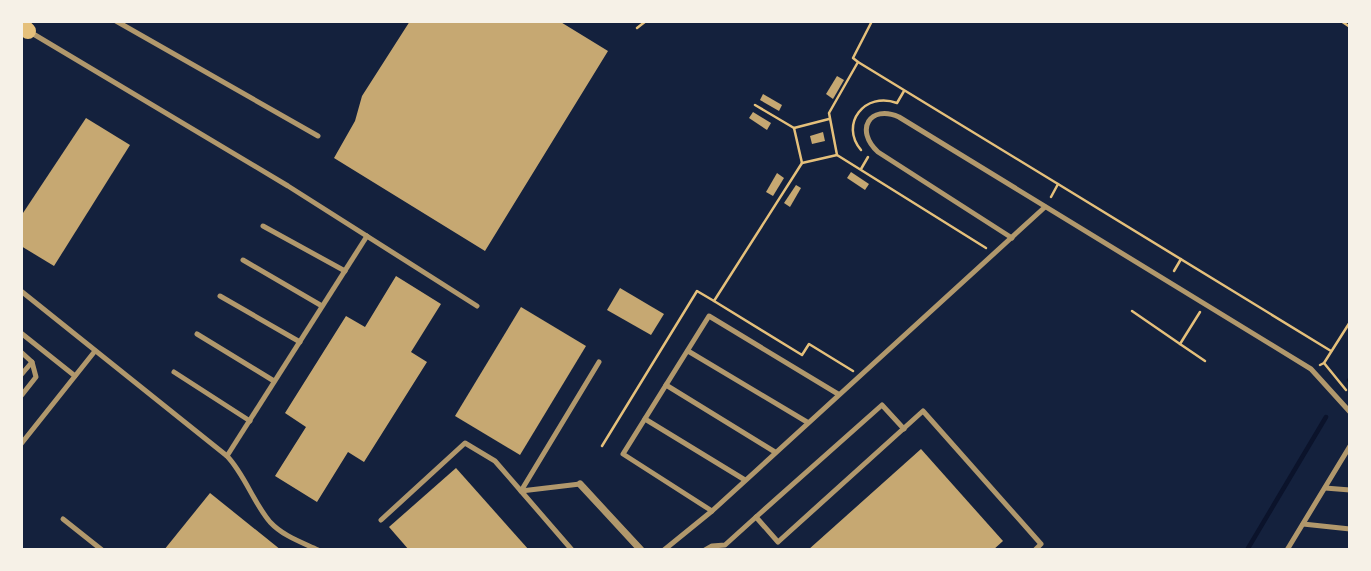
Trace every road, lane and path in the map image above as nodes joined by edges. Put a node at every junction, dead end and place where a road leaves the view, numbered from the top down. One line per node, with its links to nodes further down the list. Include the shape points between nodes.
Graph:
1 (116, 21): 12 (lane)
2 (646, 21): 7 (path)
3 (872, 21): 8 (path, via 853,58)
4 (1341, 21): 5 (path)
5 (1350, 27)
6 (23, 28): 18 (lane)
7 (637, 28)
8 (858, 62): 10 (path); 15 (path)
9 (755, 105): 11 (path)
10 (829, 119): 11 (path); 13 (path)
11 (794, 128): 14 (path)
12 (318, 136)
13 (837, 155): 14 (path); 20 (path)
14 (803, 163): 27 (path)
15 (1058, 184): 16 (path); 21 (path)
16 (1045, 207): 19 (lane); 19 (lane, via 899,117 881,114 867,123 867,138 878,152); 24 (lane)
17 (263, 226): 23 (lane)
18 (367, 236): 23 (lane); 29 (lane)
19 (1012, 238): 20 (lane)
20 (995, 254): 48 (lane)
21 (1181, 259): 24 (path); 39 (path)
22 (243, 260): 28 (lane)
23 (345, 271): 28 (lane)
24 (1168, 280): 45 (lane)
25 (21, 291): 37 (lane)
26 (220, 296): 35 (lane)
27 (714, 301): 48 (path, via 802,355 809,344); 61 (path, via 697,290)
28 (322, 306): 35 (lane)
29 (477, 306)
30 (1132, 311): 36 (path)
31 (1200, 313): 36 (path)
32 (1350, 322): 39 (path)
33 (21, 333): 49 (lane)
34 (197, 334): 50 (lane)
35 (300, 342): 50 (lane)
36 (1180, 344): 41 (path)
37 (95, 351): 49 (lane); 64 (lane)
38 (688, 351): 51 (lane); 52 (lane, via 709,316); 58 (lane)
39 (1331, 351): 44 (path)
40 (21, 352): 42 (lane)
41 (1205, 361)
42 (32, 362): 47 (lane); 54 (lane, via 36,377)
43 (599, 362): 69 (lane)
44 (1324, 363): 45 (path); 53 (path)
45 (1311, 369): 55 (lane)
46 (174, 372): 57 (lane)
47 (21, 375)
48 (860, 375): 52 (lane)
49 (75, 376): 60 (lane)
50 (274, 381): 57 (lane)
51 (666, 385): 56 (lane); 63 (lane)
52 (838, 394): 58 (lane)
53 (1350, 394)
54 (21, 396)
55 (1350, 412)
56 (645, 419): 65 (lane); 70 (lane, via 623,454)
57 (250, 421): 64 (lane)
58 (807, 422): 63 (lane)
59 (904, 429): 71 (lane, via 778,542); 71 (lane, via 882,404); 82 (lane, via 923,411 1041,544)
60 (21, 444)
61 (602, 446)
62 (1350, 446): 67 (lane)
63 (775, 452): 65 (lane)
64 (227, 456): 77 (lane, via 269,521 285,535)
65 (745, 480): 70 (lane)
66 (580, 484): 69 (lane); 79 (street)
67 (1325, 488): 68 (lane); 74 (lane)
68 (1350, 490)
69 (521, 491): 73 (lane, via 495,461 465,443); 78 (lane)
70 (712, 511): 80 (lane)
71 (755, 517): 81 (lane, via 725,545)
72 (64, 519): 76 (lane)
73 (381, 520)
74 (1303, 524): 75 (lane); 83 (lane)
75 (1350, 529)
76 (102, 550)
77 (318, 550)
78 (572, 550)
79 (640, 550)
80 (664, 550)
81 (705, 550)
82 (1035, 550)
83 (1287, 550)

